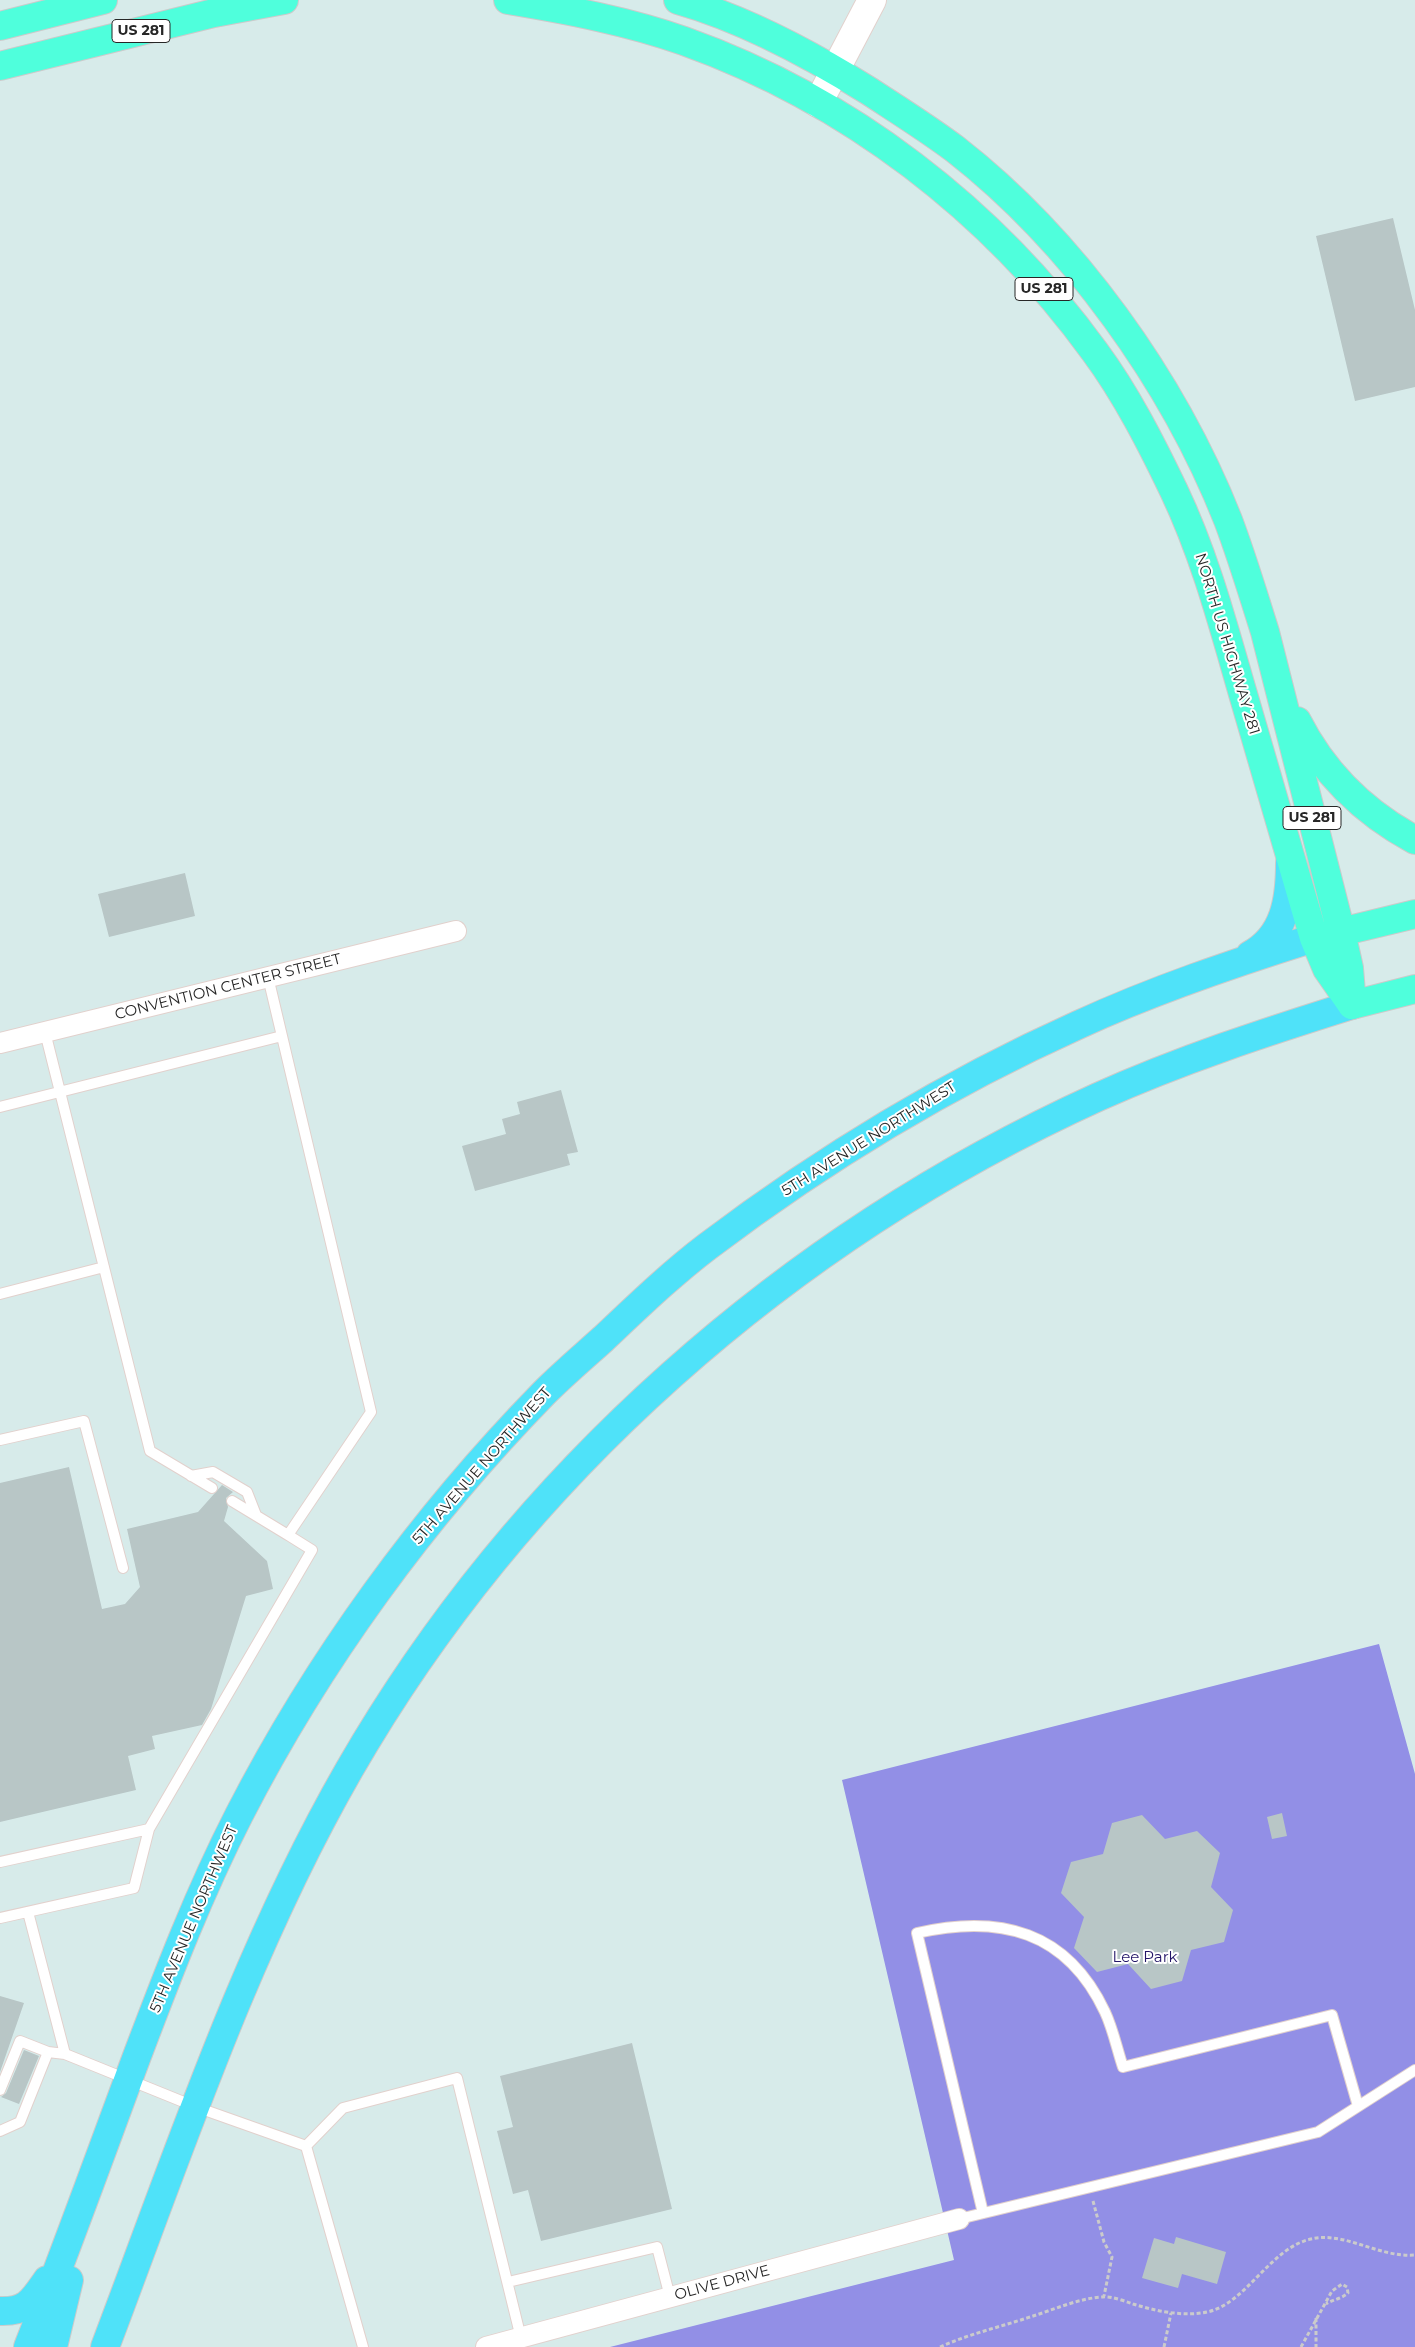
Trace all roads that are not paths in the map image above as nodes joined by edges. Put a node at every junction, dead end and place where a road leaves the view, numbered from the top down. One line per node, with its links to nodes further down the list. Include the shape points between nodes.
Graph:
1 (103, 0): 6 (highway, US 281)
2 (284, 0): 7 (highway, US 281, via 214,13)
3 (508, 0): 9 (highway, NORTH US HIGHWAY 281 / US 281, via 594,14 681,40 759,72)
4 (678, 0): 8 (highway, US 281, via 735,20)
5 (872, 0): 8 (street)
6 (0, 26)
7 (0, 66)
8 (835, 70): 9 (street); 10 (highway, US 281, via 922,125 991,179 1058,246 1117,319 1190,439 1227,519)
9 (818, 103): 12 (highway, NORTH US HIGHWAY 281 / US 281, via 902,156 1001,240 1068,316 1127,401 1175,492 1209,578)
10 (1265, 632): 11 (highway, US 281, via 1295,716 1328,771 1373,814); 15 (highway, US 281)
11 (1415, 840)
12 (1290, 854): 16 (highway, NORTH US HIGHWAY 281 / US 281); 17 (main road, US 281, via 1290,890 1279,927 1255,953)
13 (1415, 914): 15 (highway)
14 (456, 931): 18 (street, CONVENTION CENTER STREET)
15 (1341, 932): 16 (highway); 20 (highway, US 281, via 1349,968)
16 (1314, 938): 17 (main road, 5TH AVENUE NORTHWEST); 20 (highway, NORTH US HIGHWAY 281 / US 281, via 1327,969)
17 (1231, 966): 42 (main road, 5TH AVENUE NORTHWEST, via 1137,1000 1030,1047 906,1113 809,1173 706,1248 649,1295 544,1394 400,1560 312,1688 238,1816 202,1893)
18 (268, 978): 21 (street, CONVENTION CENTER STREET); 22 (lane)
19 (1415, 990): 20 (highway)
20 (1352, 1005): 45 (main road, via 1252,1036 1109,1092 991,1150 879,1216 792,1276 679,1367 581,1462 502,1548 465,1594 383,1713 285,1894)
21 (45, 1032): 23 (street, CONVENTION CENTER STREET); 24 (lane)
22 (282, 1036): 24 (lane); 33 (lane, via 371,1412)
23 (0, 1043)
24 (60, 1092): 25 (lane); 26 (lane)
25 (0, 1106)
26 (104, 1267): 27 (lane); 29 (lane, via 150,1451)
27 (0, 1294)
28 (0, 1440): 34 (lane, via 84,1421)
29 (191, 1476): 30 (lane); 32 (lane, via 213,1472 247,1492)
30 (212, 1488)
31 (232, 1500): 32 (lane)
32 (256, 1515): 33 (lane)
33 (288, 1535): 35 (lane, via 312,1550)
34 (123, 1568)
35 (149, 1829): 36 (lane); 37 (lane, via 134,1888)
36 (0, 1862)
37 (28, 1912): 38 (lane); 40 (lane)
38 (0, 1918)
39 (48, 2052): 40 (lane); 43 (lane, via 20,2041); 46 (lane, via 20,2122)
40 (64, 2054): 42 (lane)
41 (1415, 2070): 44 (lane)
42 (128, 2080): 45 (lane); 48 (main road, 5TH AVENUE NORTHWEST)
43 (0, 2090)
44 (1358, 2106): 49 (lane, via 1318,2132); 49 (lane, via 1332,2015 1123,2067 1105,2013 1082,1975 1060,1952 1032,1936 995,1926 946,1926 917,1933)
45 (196, 2107): 47 (lane); 58 (main road)
46 (0, 2131)
47 (306, 2146): 52 (lane, via 343,2108 457,2078); 59 (lane)
48 (93, 2173): 51 (main road, 5TH AVENUE NORTHWEST); 57 (main road)
49 (983, 2213): 50 (lane)
50 (959, 2219): 53 (street, OLIVE DRIVE)
51 (64, 2254): 54 (main road, via 33,2300 13,2312); 56 (main road, 5TH AVENUE NORTHWEST)
52 (508, 2282): 53 (lane, via 657,2247); 55 (lane)
53 (670, 2297): 55 (street, OLIVE DRIVE)
54 (0, 2311)
55 (521, 2338): 60 (street, OLIVE DRIVE)
56 (28, 2347)
57 (53, 2347)
58 (105, 2347)
59 (363, 2347)
60 (486, 2347)

